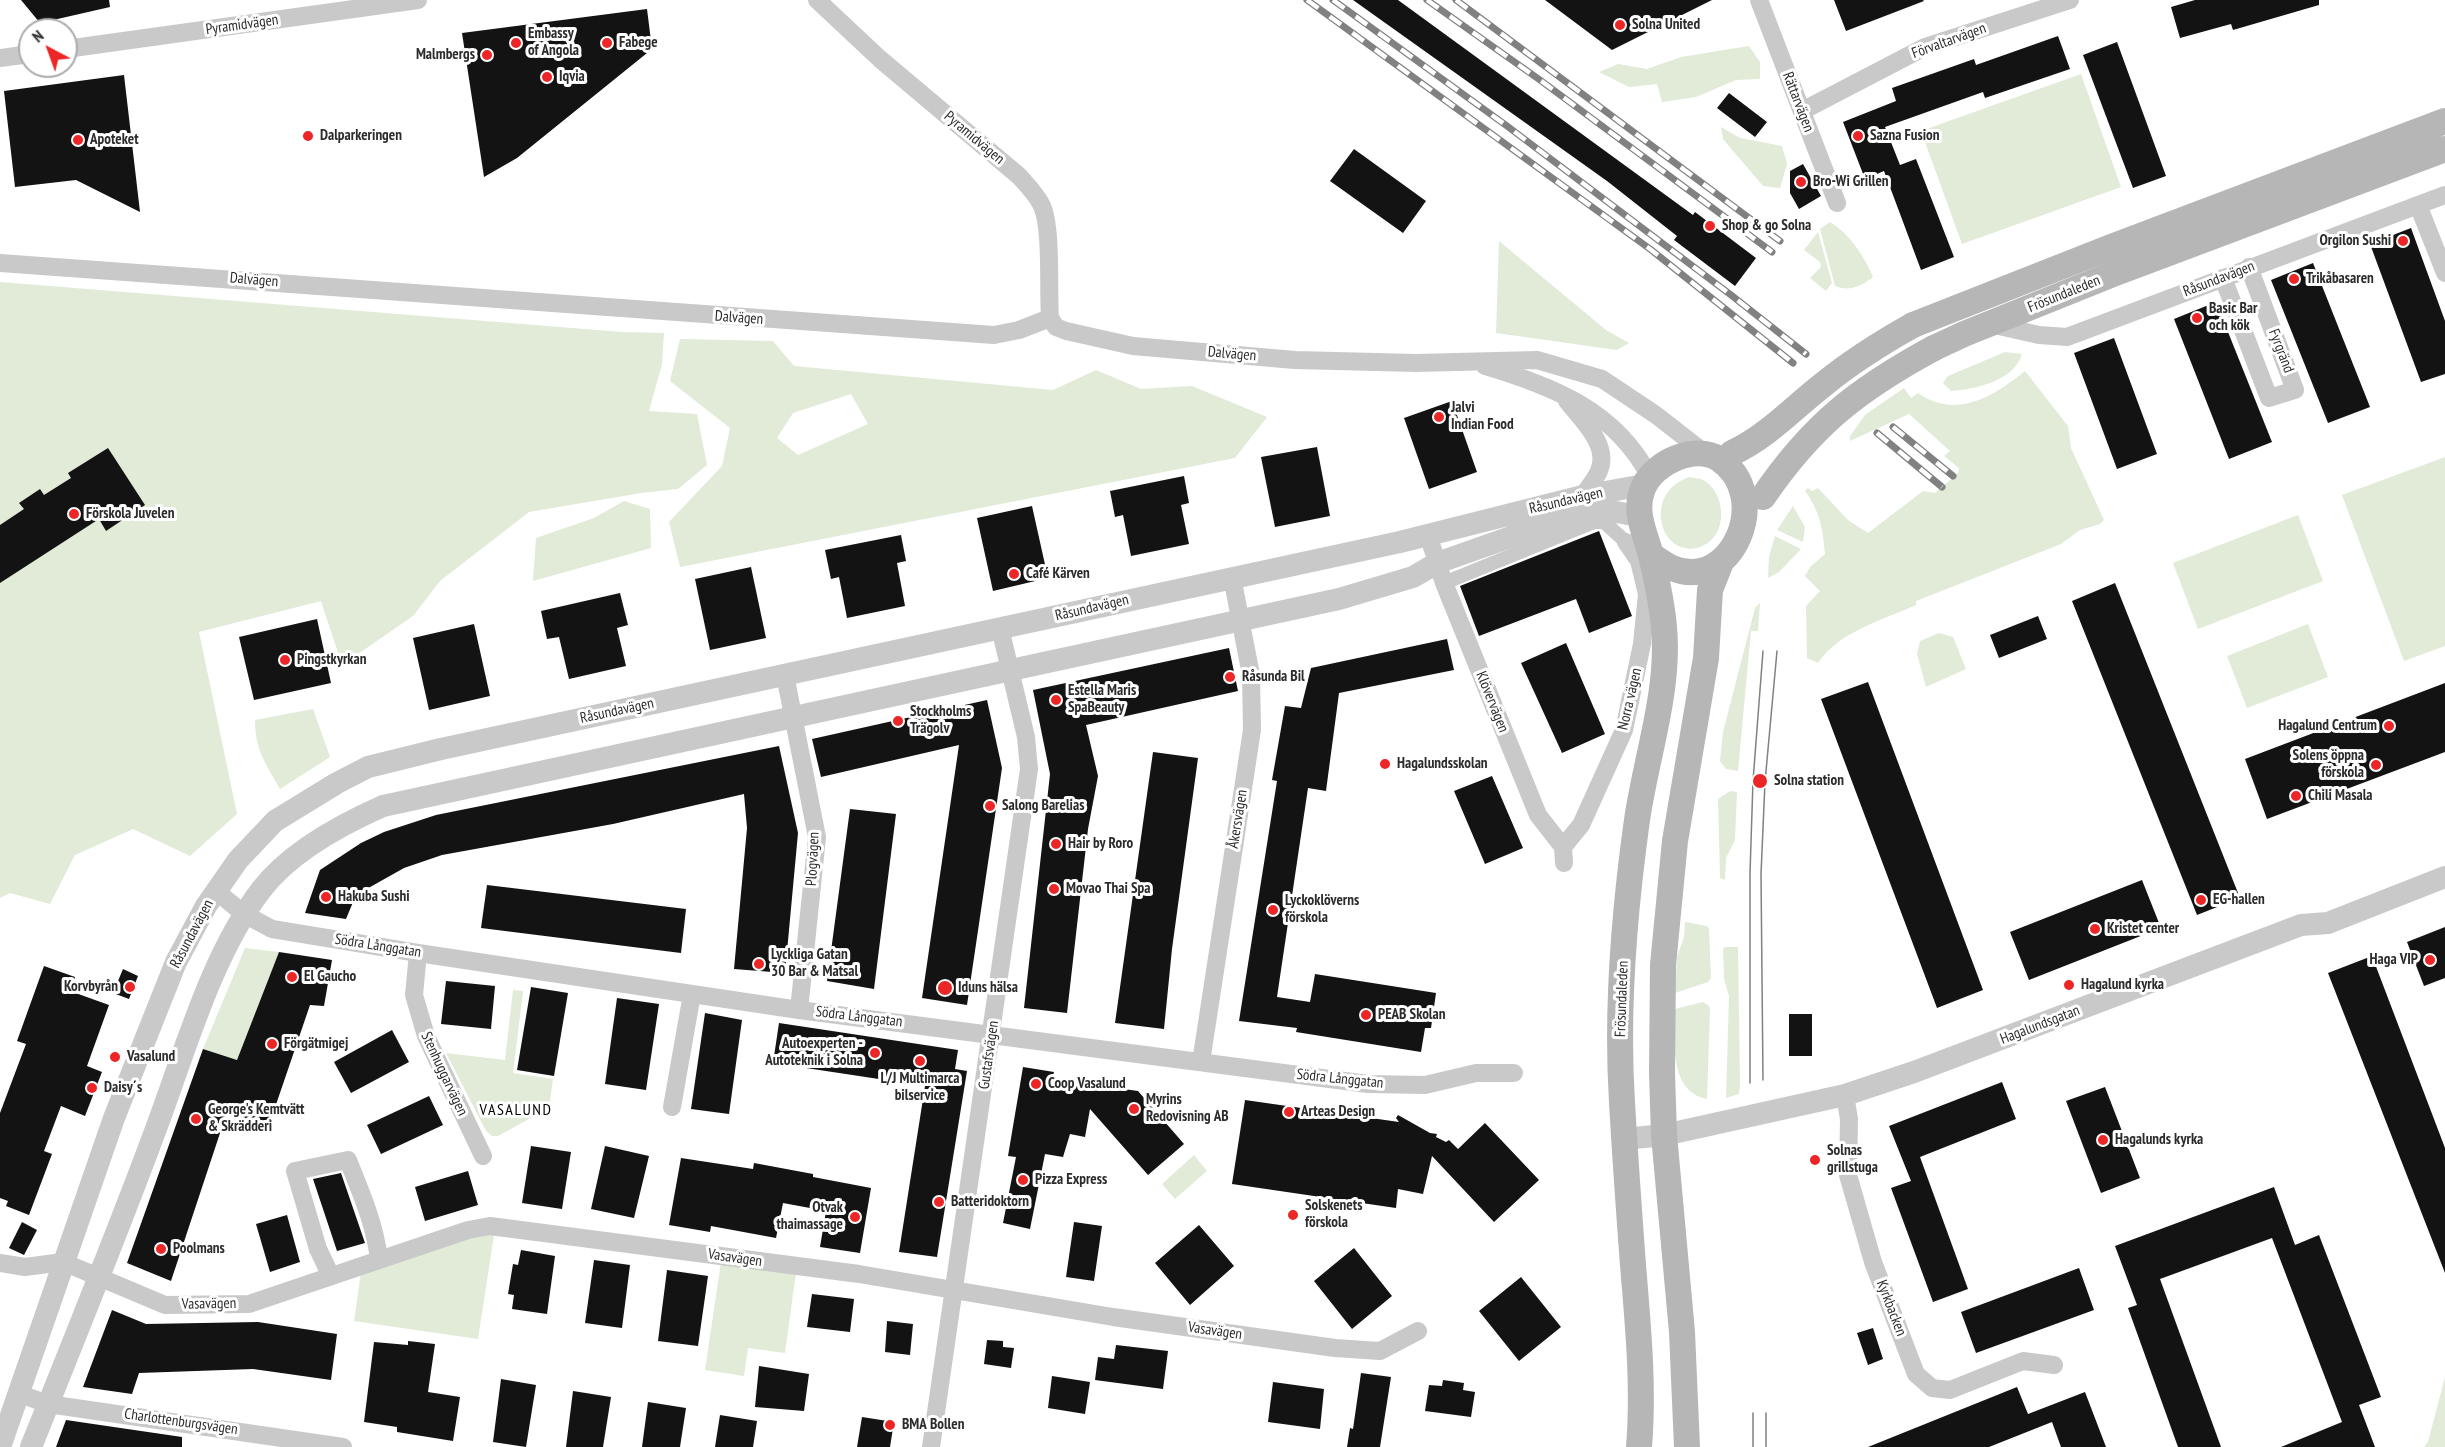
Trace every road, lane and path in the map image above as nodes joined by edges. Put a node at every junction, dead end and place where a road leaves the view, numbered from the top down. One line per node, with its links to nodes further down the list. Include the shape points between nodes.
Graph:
1 (418, 0): 5 (street, Pyramidvägen)
2 (817, 0): 18 (street, Pyramidvägen, via 1033,192 1047,223)
3 (1759, 0): 8 (street, Rättarvägen)
4 (2070, 0): 8 (street, Förvaltarvägen, via 1925,47)
5 (78, 47)
6 (18, 56): 7 (street)
7 (0, 58)
8 (1802, 111): 12 (street, Rättarvägen)
9 (2445, 121): 22 (main road, Frösundaleden, bridge, via 1913,326 1822,385 1766,434)
10 (2445, 149): 19 (main road, Frösundaleden)
11 (2445, 195): 13 (street, Råsundavägen)
12 (1837, 203)
13 (2418, 205): 15 (street, Råsundavägen); 16 (street)
14 (0, 263): 18 (street, Dalvägen, via 994,335)
15 (2249, 267): 17 (street, Råsundavägen); 17 (street, Fyrgränd, via 2295,390 2269,398)
16 (2445, 273)
17 (2223, 278): 19 (street, Råsundavägen, via 2067,337)
18 (1050, 318): 20 (street, Dalvägen, via 1056,327 1133,346 1295,360)
19 (1990, 324): 26 (main road, Frösundaleden, bridge, via 1934,348 1871,384 1838,410 1801,446)
20 (1469, 362): 21 (street, Dalvägen); 22 (street, Dalvägen, via 1537,360 1602,379)
21 (1560, 392): 23 (street, Dalvägen, via 1596,414 1623,437 1640,457); 24 (street, via 1592,432 1602,455 1599,471)
22 (1719, 455): 23 (main road, via 1692,454 1666,462); 26 (main road, via 1744,494)
23 (1647, 481): 24 (street, Råsundavägen); 25 (main road, via 1639,502)
24 (1583, 495): 27 (street, Råsundavägen)
25 (1640, 516): 29 (main road); 31 (street, Råsundavägen, via 1616,512 1573,515)
26 (1743, 526): 30 (main road)
27 (1428, 535): 31 (street, Klövervägen); 32 (street, Råsundavägen)
28 (1626, 542): 31 (street, via 1604,522 1594,522); 38 (street, Norra vägen, via 1639,561 1647,594 1642,644 1624,730)
29 (1651, 555): 30 (main road, via 1672,568 1688,572 1705,570); 51 (main road, Frösundaleden, via 1664,627 1664,658 1658,710 1641,789 1625,921 1620,1043)
30 (1720, 562): 50 (main road, via 1710,590 1706,658 1684,779 1667,910 1662,1030)
31 (1440, 573): 33 (street, Råsundavägen); 38 (street, Klövervägen, via 1538,815)
32 (1232, 577): 33 (street, Åkersvägen); 34 (street, Råsundavägen)
33 (1241, 620): 35 (street, Råsundavägen); 46 (street, Åkersvägen, via 1251,675 1252,730)
34 (1000, 628): 35 (street, Gustafsvägen); 36 (street, Råsundavägen)
35 (1009, 670): 37 (street, Råsundavägen); 45 (street, Gustafsvägen, via 1026,737 1029,769)
36 (785, 675): 37 (street, Plogvägen); 40 (street, Råsundavägen, via 368,767 275,820)
37 (794, 717): 41 (street, Råsundavägen, via 383,806 352,819 301,852 262,888); 44 (street, Plogvägen, via 817,837)
38 (1564, 855)
39 (2445, 877): 48 (street, Hagalundsgatan, via 2328,923 2301,925)
40 (216, 891): 41 (street, Södra Långgatan); 54 (street, Råsundavägen, via 173,969)
41 (244, 914): 42 (street, Södra Långgatan, via 272,929); 57 (street, Råsundavägen, via 218,963)
42 (418, 953): 43 (street, Södra Långgatan); 52 (street, Stenhuggarvägen, via 414,995 426,1036)
43 (692, 994): 44 (street, Södra Långgatan); 49 (street)
44 (799, 1010): 45 (street, Södra Långgatan)
45 (992, 1034): 46 (street, Södra Långgatan); 58 (street, Gustafsvägen)
46 (1201, 1062): 47 (street, Södra Långgatan, via 1368,1084 1425,1085 1476,1073)
47 (1514, 1072)
48 (1845, 1095): 50 (street, Hagalundsgatan); 60 (street, Kyrkbacken, via 1849,1119 1848,1175 1874,1262 1916,1374 1932,1388 1950,1390 2023,1361)
49 (672, 1107)
50 (1664, 1136): 51 (street, Hagalundsgatan); 68 (main road, via 1682,1332)
51 (1624, 1139): 63 (main road, Frösundaleden, via 1639,1325)
52 (483, 1156)
53 (379, 1260): 56 (street, Vasavägen); 56 (street, via 368,1210 348,1160 295,1172 318,1249); 58 (street, Vasavägen, via 490,1226)
54 (63, 1262): 55 (street, via 26,1267); 57 (street, Vasavägen); 61 (street, Råsundavägen)
55 (0, 1263)
56 (331, 1276): 57 (street, Vasavägen, via 249,1304 165,1305)
57 (100, 1278): 62 (street, Råsundavägen)
58 (956, 1289): 59 (street, Vasavägen, via 1113,1317 1335,1348 1380,1350); 67 (street, Gustafsvägen)
59 (1418, 1331)
60 (2054, 1365)
61 (20, 1394): 62 (street, Charlottenburgsvägen); 64 (street, Råsundavägen)
62 (48, 1404): 65 (street, Råsundavägen); 66 (street, Charlottenburgsvägen)
63 (1639, 1445)
64 (0, 1447)
65 (31, 1447)
66 (343, 1447)
67 (931, 1447)
68 (1687, 1447)

